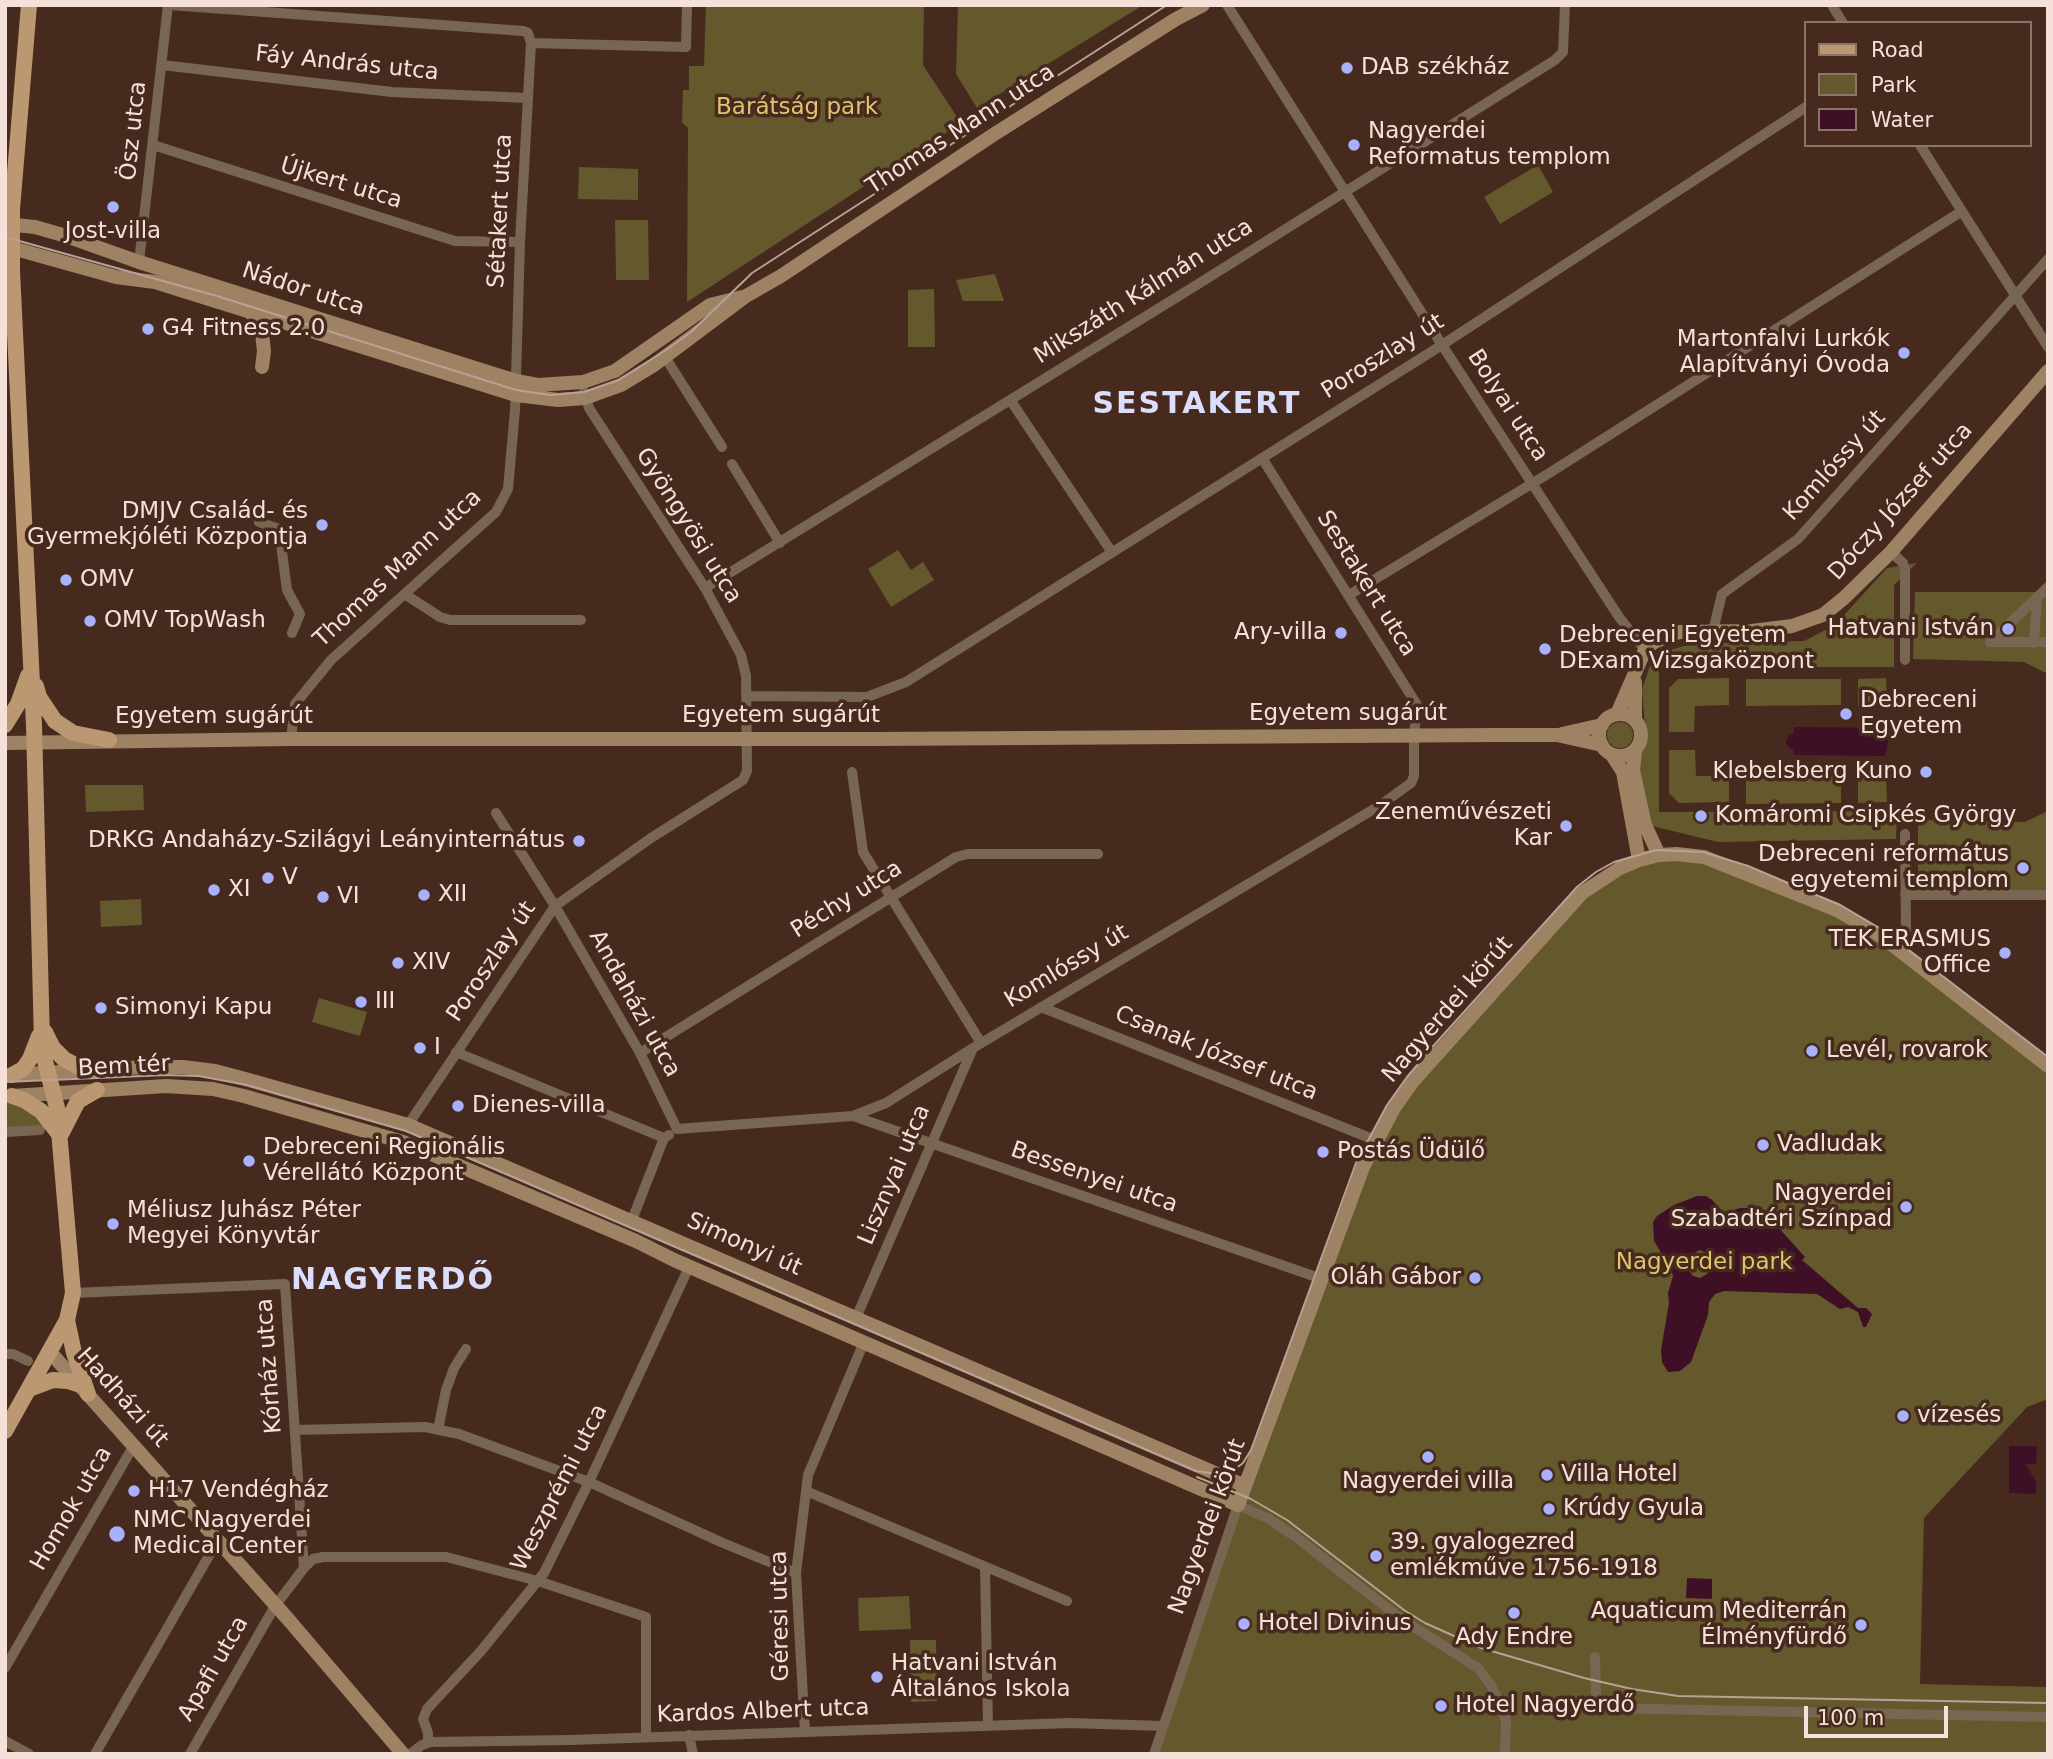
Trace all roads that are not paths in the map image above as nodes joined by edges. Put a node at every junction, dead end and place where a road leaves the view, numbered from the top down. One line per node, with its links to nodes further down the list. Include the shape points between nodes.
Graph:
1 (29, 5): 17 (main road)
2 (169, 5): 9 (street, via 523,31); 10 (street, Ösz utca)
3 (687, 5): 9 (street, via 686,47)
4 (1203, 5): 23 (street, Thomas Mann utca)
5 (1227, 5): 15 (street, Bolyai utca)
6 (1565, 5): 15 (street, Mikszáth Kálmán utca, via 1563,52 1555,60)
7 (1832, 5): 8 (street)
8 (1842, 21)
9 (531, 43): 11 (street, Sétakert utca)
10 (162, 65): 11 (street, Fáy András utca, via 392,92); 13 (street, Ösz utca)
11 (527, 98): 18 (street, Sétakert utca)
12 (1804, 108): 26 (street, Poroszlay út)
13 (153, 145): 18 (street, Újkert utca, via 455,240); 21 (street, Ösz utca)
14 (1921, 147): 16 (street)
15 (1345, 191): 26 (street, Bolyai utca); 34 (street, Mikszáth Kálmán utca)
16 (1962, 211): 22 (street); 38 (street)
17 (9, 224): 19 (main road); 21 (street, Nádor utca, via 46,230)
18 (520, 242): 32 (street, Sétakert utca)
19 (9, 246): 24 (street, Nádor utca, via 116,276 155,282); 55 (main road)
20 (2048, 259): 22 (street, Komlóssy út)
21 (139, 262): 25 (street, Nádor utca)
22 (2015, 295): 27 (street); 49 (street, Komlóssy út, via 1798,539 1722,594)
23 (746, 296): 28 (street, Thomas Mann utca); 31 (street, Thomas Mann utca, via 710,305 615,371)
24 (251, 313): 25 (street, Nádor utca); 29 (street, via 262,333)
25 (280, 314): 32 (street, Nádor utca)
26 (1442, 345): 36 (street, Poroszlay út); 38 (street, Bolyai utca)
27 (2048, 347)
28 (665, 358): 33 (street, Thomas Mann utca, via 621,384); 35 (street)
29 (261, 367)
30 (2048, 371): 42 (street, Dóczy József utca)
31 (583, 382): 32 (street, Nádor utca); 33 (street, Gyöngyösi utca)
32 (516, 388): 33 (street, Nádor utca, via 558,400); 45 (street, Thomas Mann utca, via 508,489 503,501)
33 (585, 398): 44 (street, Gyöngyösi utca)
34 (1011, 401): 40 (street, Mikszáth Kálmán utca); 41 (street)
35 (722, 447)
36 (1262, 458): 41 (street, Poroszlay út); 46 (street, Sestakert utca)
37 (732, 464): 40 (street)
38 (1533, 483): 46 (street); 53 (street, Bolyai utca)
39 (259, 522): 50 (street, via 279,529 287,590 300,614)
40 (780, 543): 44 (street, Mikszáth Kálmán utca)
41 (1111, 551): 57 (street, Poroszlay út, via 906,682 867,697)
42 (1891, 552): 49 (street, Dóczy József utca, via 1823,615 1773,630); 54 (street, via 1905,571)
43 (2048, 587): 47 (street)
44 (705, 588): 57 (street, Gyöngyösi utca, via 741,655)
45 (405, 595): 48 (street, via 450,620); 65 (street, Thomas Mann utca, via 331,660 295,704)
46 (1349, 595): 63 (street, Sestakert utca, via 1417,705)
47 (2037, 597): 52 (street); 52 (street, via 1990,642)
48 (581, 620)
49 (1713, 631): 53 (street, Dóczy József utca, via 1679,632)
50 (292, 633)
51 (2048, 642): 52 (street)
52 (2035, 643)
53 (1645, 650): 56 (street)
54 (1905, 660)
55 (31, 667): 60 (main road); 66 (main road, via 39,697 55,721 73,733); 68 (main road, Hadházi út)
56 (1635, 677): 58 (street); 59 (street)
57 (747, 696): 64 (street, Gyöngyösi utca)
58 (1617, 715): 59 (street); 61 (street)
59 (1635, 720): 70 (street, via 1641,738)
60 (5, 725)
61 (1602, 725): 62 (street, Egyetem sugárút); 69 (street, via 1599,735)
62 (1557, 735): 63 (street, Egyetem sugárút); 69 (street, Egyetem sugárút)
63 (1414, 736): 64 (street, Egyetem sugárút); 83 (street, Komlóssy út, via 1414,776 1392,797)
64 (747, 738): 65 (street, Egyetem sugárút); 72 (street, Gyöngyösi utca, via 749,757)
65 (291, 739): 66 (street, Egyetem sugárút)
66 (109, 740): 68 (street, Egyetem sugárút)
67 (5, 743): 68 (street, Egyetem sugárút)
68 (35, 743): 84 (main road, Hadházi út)
69 (1607, 750): 70 (street, via 1626,756); 77 (street, via 1623,772)
70 (1635, 751): 76 (street, via 1633,770 1645,825)
71 (852, 772): 80 (street, via 863,852)
72 (743, 780): 81 (street, Poroszlay út)
73 (496, 813): 81 (street, Andaházi utca)
74 (1905, 834): 78 (street)
75 (1098, 854): 80 (street, Péchy utca, via 968,854)
76 (1659, 855): 77 (street, Nagyerdei körút); 82 (street, Nagyerdei körút, via 1721,862 1837,910)
77 (1639, 860): 104 (street, Nagyerdei körút, via 1582,893 1413,1081)
78 (1905, 895): 79 (street); 82 (street, via 1906,931)
79 (2048, 895)
80 (891, 898): 85 (street); 87 (street, Péchy utca)
81 (555, 906): 86 (street, Poroszlay út); 87 (street, Andaházi utca)
82 (1898, 949): 88 (street, Nagyerdei körút)
83 (1041, 1007): 85 (street, Komlóssy út); 104 (street, Csanak József utca)
84 (43, 1020): 89 (main road, via 53,1048 64,1059); 91 (main road, Hadházi út); 92 (main road, via 30,1059 23,1069)
85 (977, 1046): 97 (street, Komlóssy út, via 886,1103); 105 (street, Lisznyai utca)
86 (456, 1052): 98 (street, Poroszlay út); 103 (street)
87 (640, 1054): 99 (street, Andaházi utca)
88 (2048, 1066)
89 (92, 1070): 90 (street, Bem tér, via 166,1066); 91 (street, Bem tér)
90 (215, 1071): 98 (street, Simonyi út)
91 (48, 1073): 92 (street, Bem tér); 94 (main road, Hadházi út)
92 (8, 1075)
93 (97, 1090): 94 (street, Bem tér); 96 (street, Bem tér, via 182,1087); 102 (main road, via 78,1101)
94 (53, 1093): 95 (street, Bem tér); 102 (main road, Hadházi út)
95 (9, 1096): 102 (main road, via 41,1111)
96 (244, 1096): 107 (street, Simonyi út, via 403,1142)
97 (853, 1116): 99 (street, Komlóssy út); 105 (street, Bessenyei utca)
98 (408, 1125): 106 (street, Simonyi út)
99 (677, 1129): 103 (street)
100 (40, 1130): 101 (street)
101 (5, 1132)
102 (60, 1136): 109 (main road, Hadházi út)
103 (664, 1138): 106 (street)
104 (1375, 1140): 108 (street, Nagyerdei körút)
105 (931, 1143): 108 (street, Bessenyei utca); 110 (street, Lisznyai utca)
106 (632, 1220): 110 (street, Simonyi út)
107 (689, 1267): 112 (street, Simonyi út); 123 (street, Weszprémi utca)
108 (1322, 1279): 124 (street, Nagyerdei körút)
109 (73, 1293): 111 (main road, Hadházi út); 119 (street, Kórház utca, via 285,1284)
110 (856, 1318): 124 (street, Simonyi út)
111 (67, 1320): 114 (main road, Hadházi út); 117 (main road)
112 (864, 1342): 125 (street, Géresi utca, via 808,1475); 126 (street, Simonyi út)
113 (466, 1349): 120 (street, via 446,1390)
114 (50, 1352): 117 (street, Hadházi út); 118 (main road)
115 (5, 1353): 116 (street)
116 (28, 1362)
117 (84, 1389): 118 (main road, via 57,1380); 122 (street, Hadházi út)
118 (29, 1390): 121 (main road)
119 (296, 1430): 120 (street); 129 (street, Kórház utca)
120 (438, 1430): 123 (street)
121 (5, 1431)
122 (134, 1445): 127 (street, Hadházi út); 135 (street, Homok utca)
123 (589, 1482): 130 (street); 131 (street, Weszprémi utca)
124 (1245, 1486): 126 (street, Nagyerdei körút)
125 (806, 1491): 128 (street); 130 (street, Géresi utca)
126 (1238, 1505): 137 (street, Nagyerdei körút); 151 (street, via 1296,1537 1400,1618 1478,1668 1503,1709)
127 (218, 1541): 133 (street, Hadházi út); 145 (street)
128 (985, 1567): 132 (street); 138 (street)
129 (304, 1568): 131 (street, via 323,1557 446,1557); 133 (street)
130 (796, 1573): 139 (street, Géresi utca)
131 (538, 1581): 141 (street, via 646,1617); 143 (street, Weszprémi utca, via 427,1709 423,1719)
132 (1067, 1601)
133 (275, 1606): 146 (street, Apafi utca); 147 (street, Hadházi út)
134 (1595, 1657): 136 (street, via 1601,1708)
135 (5, 1668)
136 (2048, 1717)
137 (1163, 1726): 138 (street, Kardos Albert utca, via 1070,1723); 150 (street, Nagyerdei körút)
138 (988, 1727): 139 (street, Kardos Albert utca)
139 (805, 1732): 140 (street, Kardos Albert utca)
140 (689, 1735): 141 (street, Kardos Albert utca); 149 (street)
141 (646, 1737): 143 (street, Kardos Albert utca)
142 (5, 1741): 144 (street)
143 (428, 1742): 148 (street)
144 (29, 1754)
145 (95, 1754)
146 (190, 1754)
147 (404, 1754)
148 (410, 1754)
149 (693, 1754)
150 (1154, 1754)
151 (1505, 1754)

